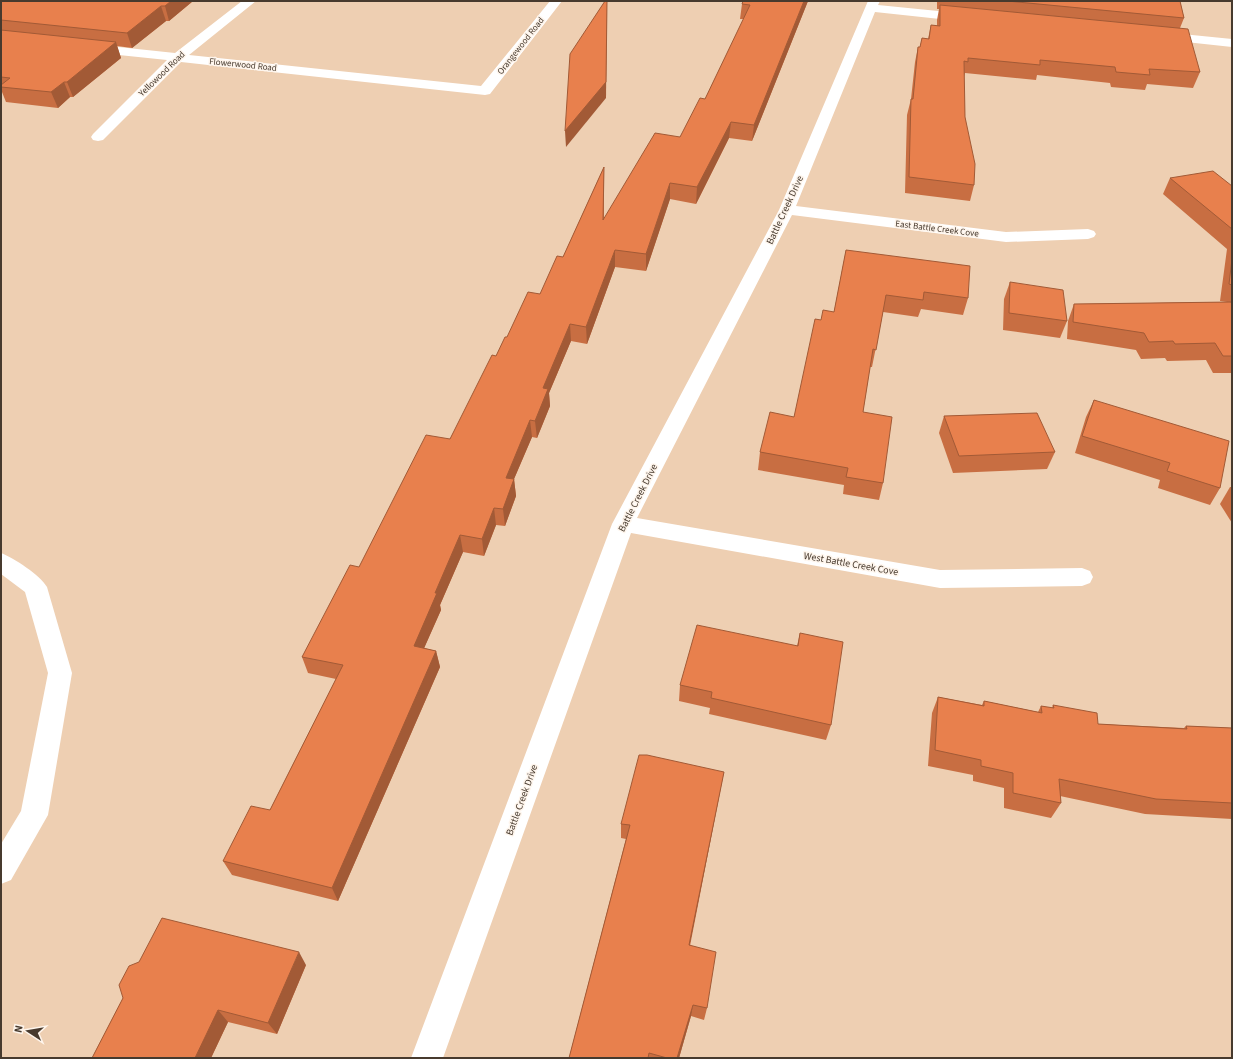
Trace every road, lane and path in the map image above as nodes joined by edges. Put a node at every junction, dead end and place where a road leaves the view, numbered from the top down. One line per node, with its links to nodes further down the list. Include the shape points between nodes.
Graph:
1 (250, 1): 8 (street, Yellowood Road)
2 (556, 1): 9 (street, Orangewood Road)
3 (873, 5): 4 (street); 11 (street, Battle Creek Drive)
4 (981, 19)
5 (1154, 35): 6 (street)
6 (1232, 43)
7 (77, 47): 8 (street, Flowerwood Road)
8 (176, 58): 9 (street, Flowerwood Road); 10 (street, Yellowood Road)
9 (485, 91)
10 (98, 137)
11 (787, 210): 12 (street, East Battle Creek Cove, via 1006,238); 13 (street, Battle Creek Drive)
12 (1088, 234)
13 (623, 524): 15 (street, West Battle Creek Cove, via 940,580); 17 (street, Battle Creek Drive)
14 (1, 562): 16 (street, via 35,587 60,673 34,815)
15 (1082, 576)
16 (1, 870)
17 (427, 1058)

